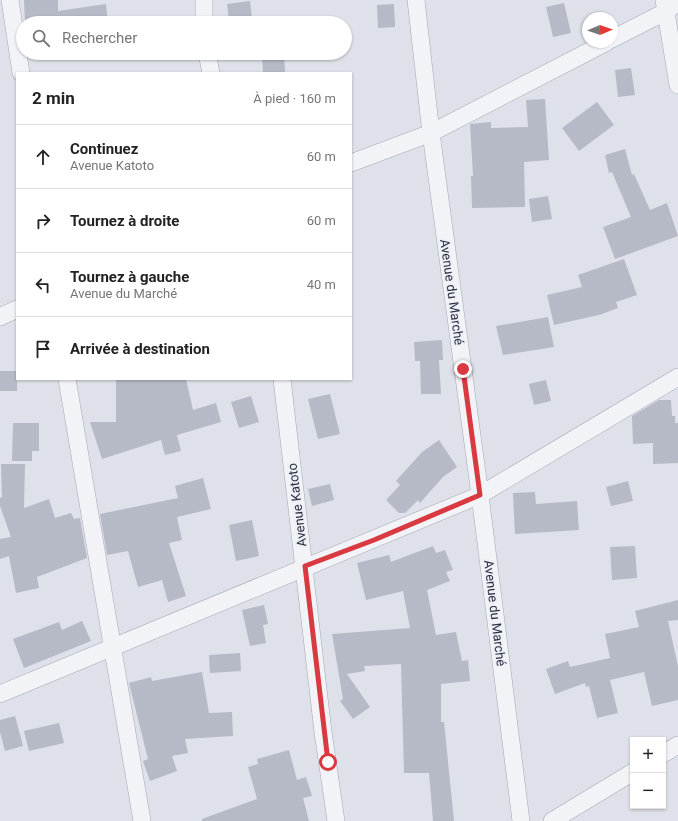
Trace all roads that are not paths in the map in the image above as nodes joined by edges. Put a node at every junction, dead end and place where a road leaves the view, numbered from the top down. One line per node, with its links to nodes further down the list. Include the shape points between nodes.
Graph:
1 (10, 0): 7 (street)
2 (204, 0): 5 (street)
3 (416, 0): 14 (street, Avenue du Marché)
4 (669, 5): 6 (street); 13 (street)
5 (204, 16)
6 (618, 35)
7 (16, 40)
8 (595, 48): 14 (street)
9 (19, 60): 11 (street)
10 (208, 60): 12 (street)
11 (21, 72)
12 (211, 72)
13 (678, 85)
14 (431, 133): 15 (street); 21 (street, Avenue du Marché)
15 (352, 163)
16 (16, 309): 17 (street)
17 (0, 317)
18 (678, 377): 21 (street)
19 (67, 380): 23 (street)
20 (282, 380): 22 (street, Avenue Katoto)
21 (480, 495): 22 (street); 30 (street, Avenue du Marché)
22 (305, 566): 23 (street); 29 (street, Avenue Katoto)
23 (112, 648): 24 (street); 28 (street)
24 (0, 694)
25 (678, 745): 26 (street)
26 (666, 752)
27 (631, 773): 31 (street)
28 (142, 821)
29 (336, 821)
30 (521, 821)
31 (552, 821)

